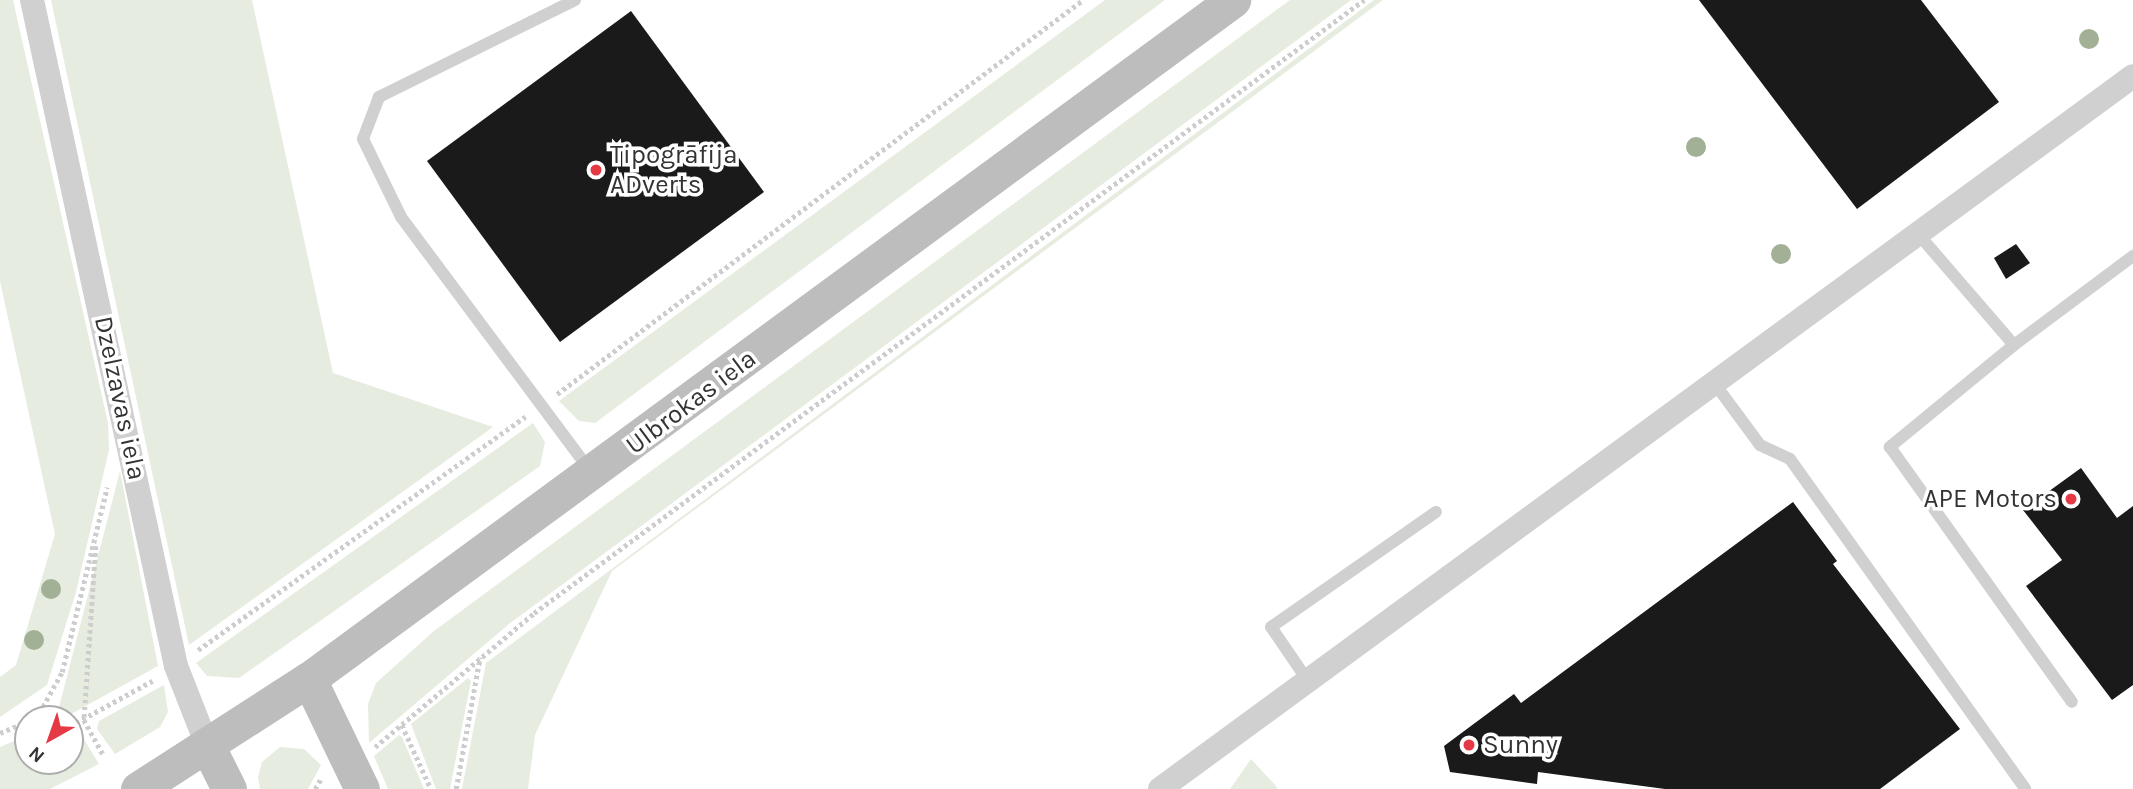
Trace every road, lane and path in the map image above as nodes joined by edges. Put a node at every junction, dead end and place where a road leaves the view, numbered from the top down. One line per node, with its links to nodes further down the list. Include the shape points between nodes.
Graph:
1 (32, 0): 27 (street, Dzelzavas iela, via 176,666)
2 (575, 0): 11 (lane, via 379,97 363,139 401,217)
3 (1083, 0): 11 (path)
4 (1233, 0): 12 (main road, Ulbrokas iela)
5 (1364, 0): 17 (path)
6 (2133, 76): 7 (street)
7 (1919, 235): 9 (lane); 10 (street)
8 (2133, 256): 9 (lane)
9 (2014, 345): 21 (lane, via 1890,447)
10 (1715, 384): 20 (street); 36 (lane, via 1760,445 1790,459)
11 (541, 406): 12 (lane); 16 (path)
12 (592, 474): 19 (main road, Ulbrokas iela)
13 (108, 482): 15 (path)
14 (1436, 512): 20 (lane, via 1271,627)
15 (95, 542): 22 (path, via 62,672); 23 (path, via 98,568)
16 (191, 655)
17 (480, 657): 26 (path); 34 (path)
18 (162, 676): 24 (path)
19 (309, 679): 27 (main road, Ulbrokas iela); 32 (main road)
20 (1308, 681): 35 (street)
21 (2072, 702)
22 (44, 705)
23 (84, 710)
24 (84, 719)
25 (84, 722): 29 (path)
26 (402, 725): 28 (path); 33 (path)
27 (207, 744): 30 (main road, Ulbrokas iela); 31 (main road, Dzelzavas iela)
28 (372, 750)
29 (104, 756)
30 (138, 789)
31 (229, 789)
32 (362, 789)
33 (431, 789)
34 (456, 789)
35 (1160, 789)
36 (2025, 789)

